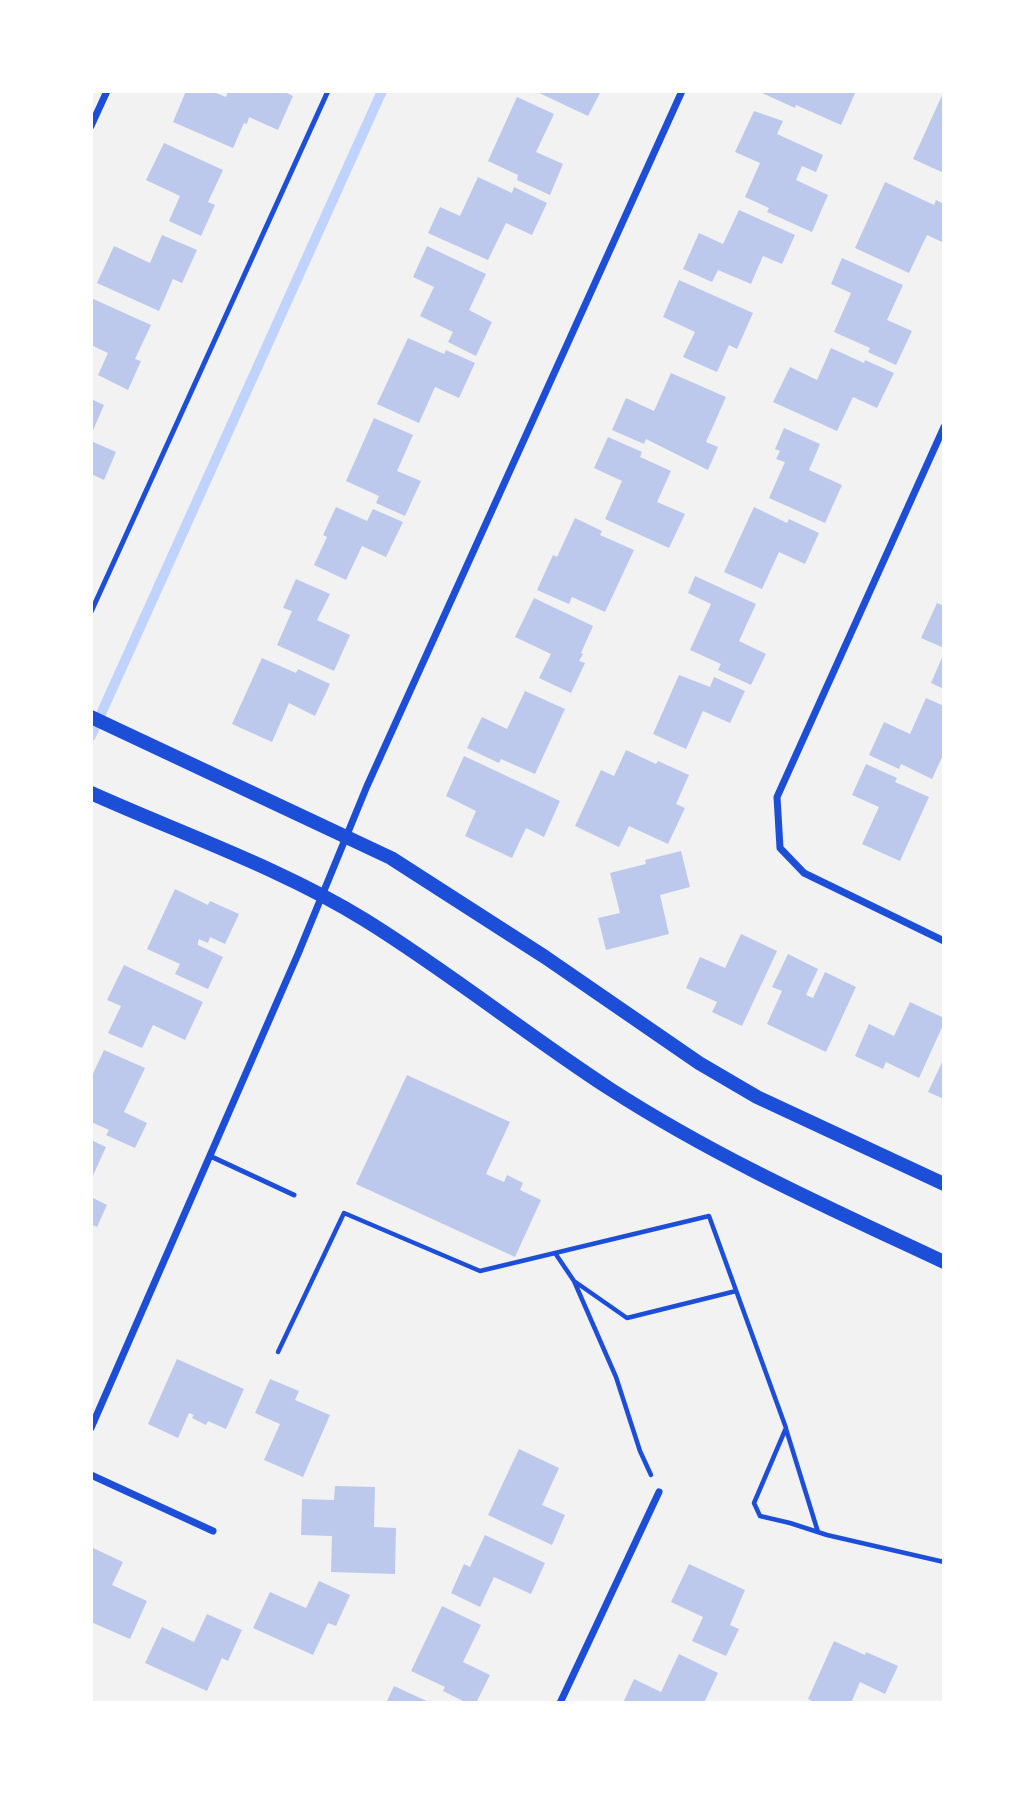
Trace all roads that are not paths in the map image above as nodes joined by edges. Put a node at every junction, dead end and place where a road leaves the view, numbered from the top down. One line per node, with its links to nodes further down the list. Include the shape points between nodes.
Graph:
1 (107, 91): 4 (street)
2 (328, 91): 6 (lane)
3 (682, 91): 9 (street)
4 (91, 126)
5 (944, 427): 11 (street, via 777,797 780,848 804,873)
6 (91, 612)
7 (91, 717): 9 (main road)
8 (91, 793): 10 (main road)
9 (346, 835): 10 (street); 13 (main road, via 405,866 734,1084)
10 (321, 896): 12 (street); 15 (main road, via 366,921 675,1129 757,1175)
11 (944, 940)
12 (210, 1156): 14 (lane); 16 (street)
13 (944, 1184)
14 (294, 1195)
15 (944, 1262)
16 (91, 1428)
17 (91, 1475): 19 (street)
18 (659, 1492): 20 (street)
19 (213, 1531)
20 (560, 1703)

